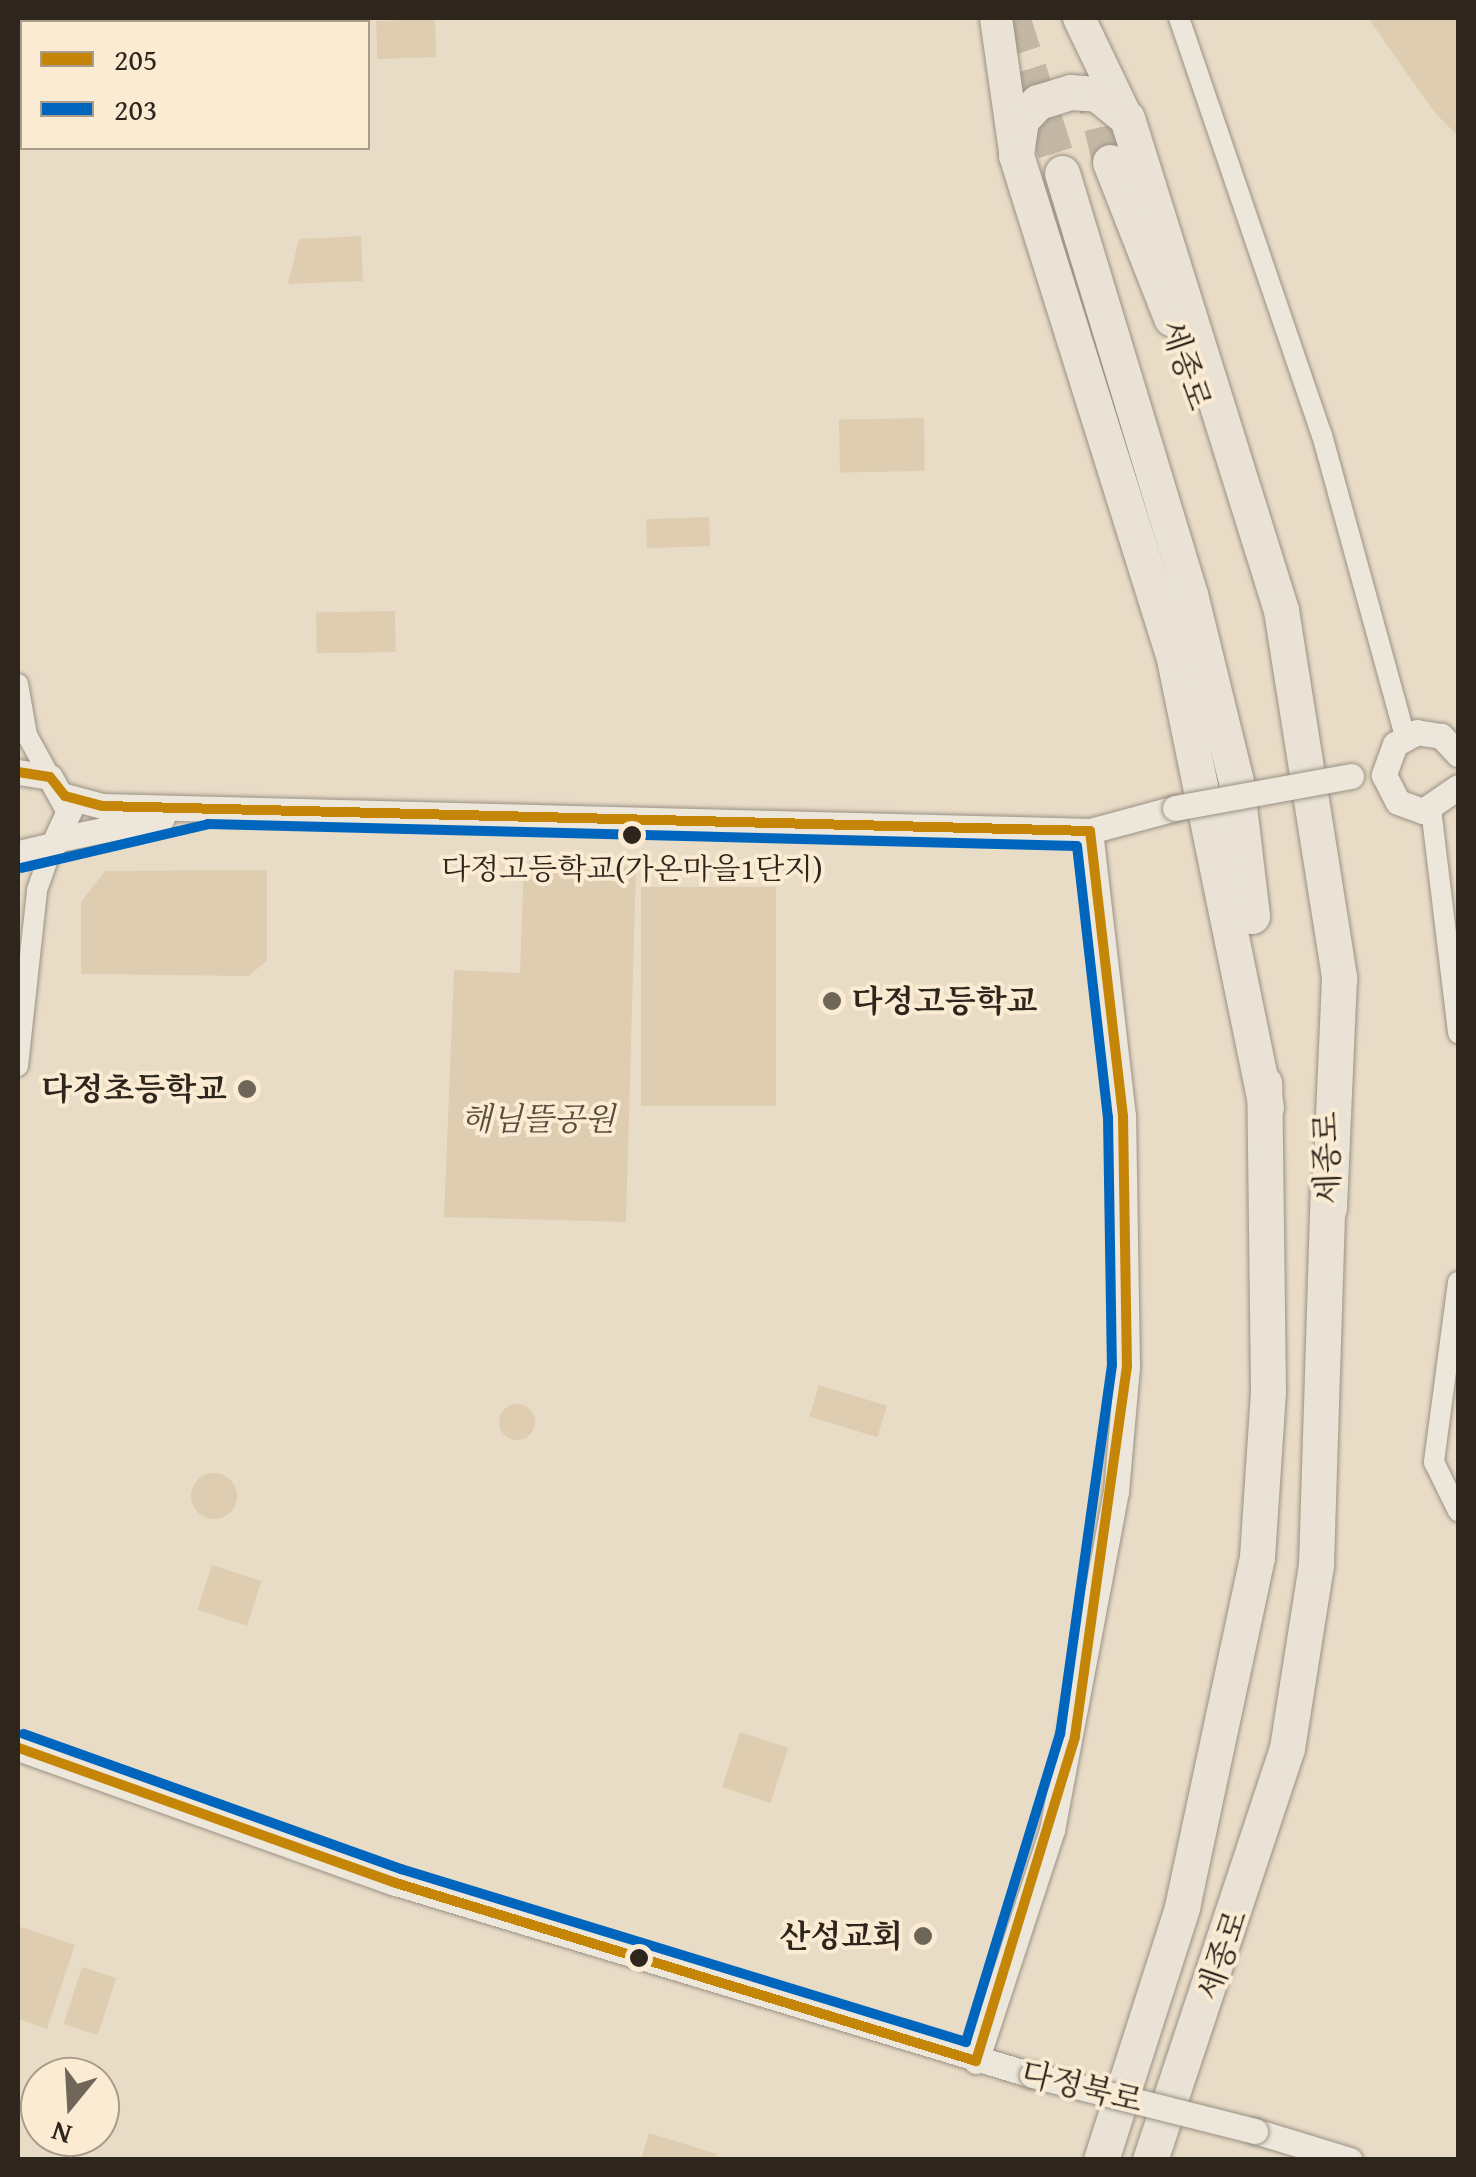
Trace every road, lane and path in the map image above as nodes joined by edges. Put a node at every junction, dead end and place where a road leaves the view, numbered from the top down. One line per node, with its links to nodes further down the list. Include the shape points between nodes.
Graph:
1 (996, 18): 5 (main road)
2 (1079, 18): 4 (main road)
3 (1180, 18): 9 (street, via 1322,435)
4 (1127, 118): 5 (highway, via 1097,94 1038,102 1022,120); 25 (highway, via 1281,610 1323,834 1339,978)
5 (1016, 155): 24 (highway, via 1173,654)
6 (1110, 162): 25 (highway, 세종로, via 1229,499 1295,771 1320,994)
7 (1062, 173): 24 (highway, 세종로, via 1236,781)
8 (18, 684): 13 (street, via 27,735)
9 (1404, 736): 10 (street, via 1429,732); 12 (street)
10 (1458, 754)
11 (18, 772): 13 (street)
12 (1384, 775): 16 (street, via 1398,802); 17 (street, bridge, via 1176,808)
13 (58, 787): 15 (street); 18 (street)
14 (1458, 787): 16 (street)
15 (206, 809): 17 (street); 18 (street)
16 (1432, 809): 22 (street)
17 (1090, 832): 30 (street, via 1123,1135 1127,1366 1116,1492 1052,1830)
18 (56, 842): 19 (street); 21 (street)
19 (18, 853)
20 (18, 932): 21 (street)
21 (26, 969): 23 (street)
22 (1458, 1033)
23 (18, 1066)
24 (1266, 1107): 31 (highway, 세종로, via 1268,1391 1256,1557 1191,1869)
25 (1329, 1208): 29 (highway, 세종로, via 1316,1564 1288,1748)
26 (1458, 1282): 27 (street, via 1434,1462)
27 (1458, 1511)
28 (18, 1748): 30 (street, 다정북로, via 396,1883)
29 (1232, 1929): 34 (highway, 세종로); 35 (highway, via 1202,2065)
30 (976, 2060): 36 (street, 다정북로, bridge)
31 (1120, 2114): 32 (highway); 33 (highway, 세종로)
32 (1092, 2160)
33 (1100, 2160)
34 (1150, 2160)
35 (1167, 2160)
36 (1350, 2160)

